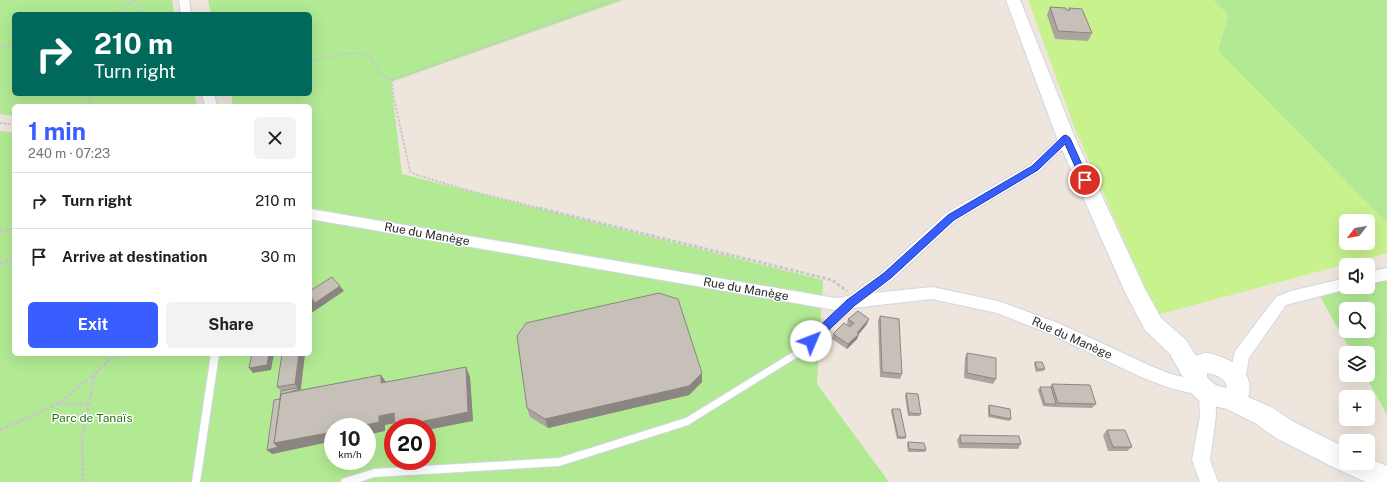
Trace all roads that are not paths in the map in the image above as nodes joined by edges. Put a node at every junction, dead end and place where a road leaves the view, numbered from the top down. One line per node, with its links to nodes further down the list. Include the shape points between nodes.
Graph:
1 (184, 0): 3 (street)
2 (1013, 0): 4 (street)
3 (186, 12)
4 (1066, 138): 9 (street, via 1035,168 951,217 888,276); 12 (street, via 1153,324)
5 (312, 214): 9 (street, Rue du Manège, via 835,304)
6 (1387, 274): 7 (street)
7 (1375, 277)
8 (1339, 286): 11 (street, via 1281,301)
9 (854, 300): 12 (street, Rue du Manège, via 932,293 998,307 1053,328 1170,381); 17 (lane, via 801,351 688,421 559,462 374,473)
10 (216, 356): 16 (lane)
11 (1241, 356): 12 (street); 12 (street)
12 (1216, 382): 13 (street, via 1285,430); 18 (street, via 1201,460)
13 (1339, 457)
14 (1367, 470): 15 (street)
15 (1387, 479)
16 (196, 482)
17 (345, 482)
18 (1209, 482)

